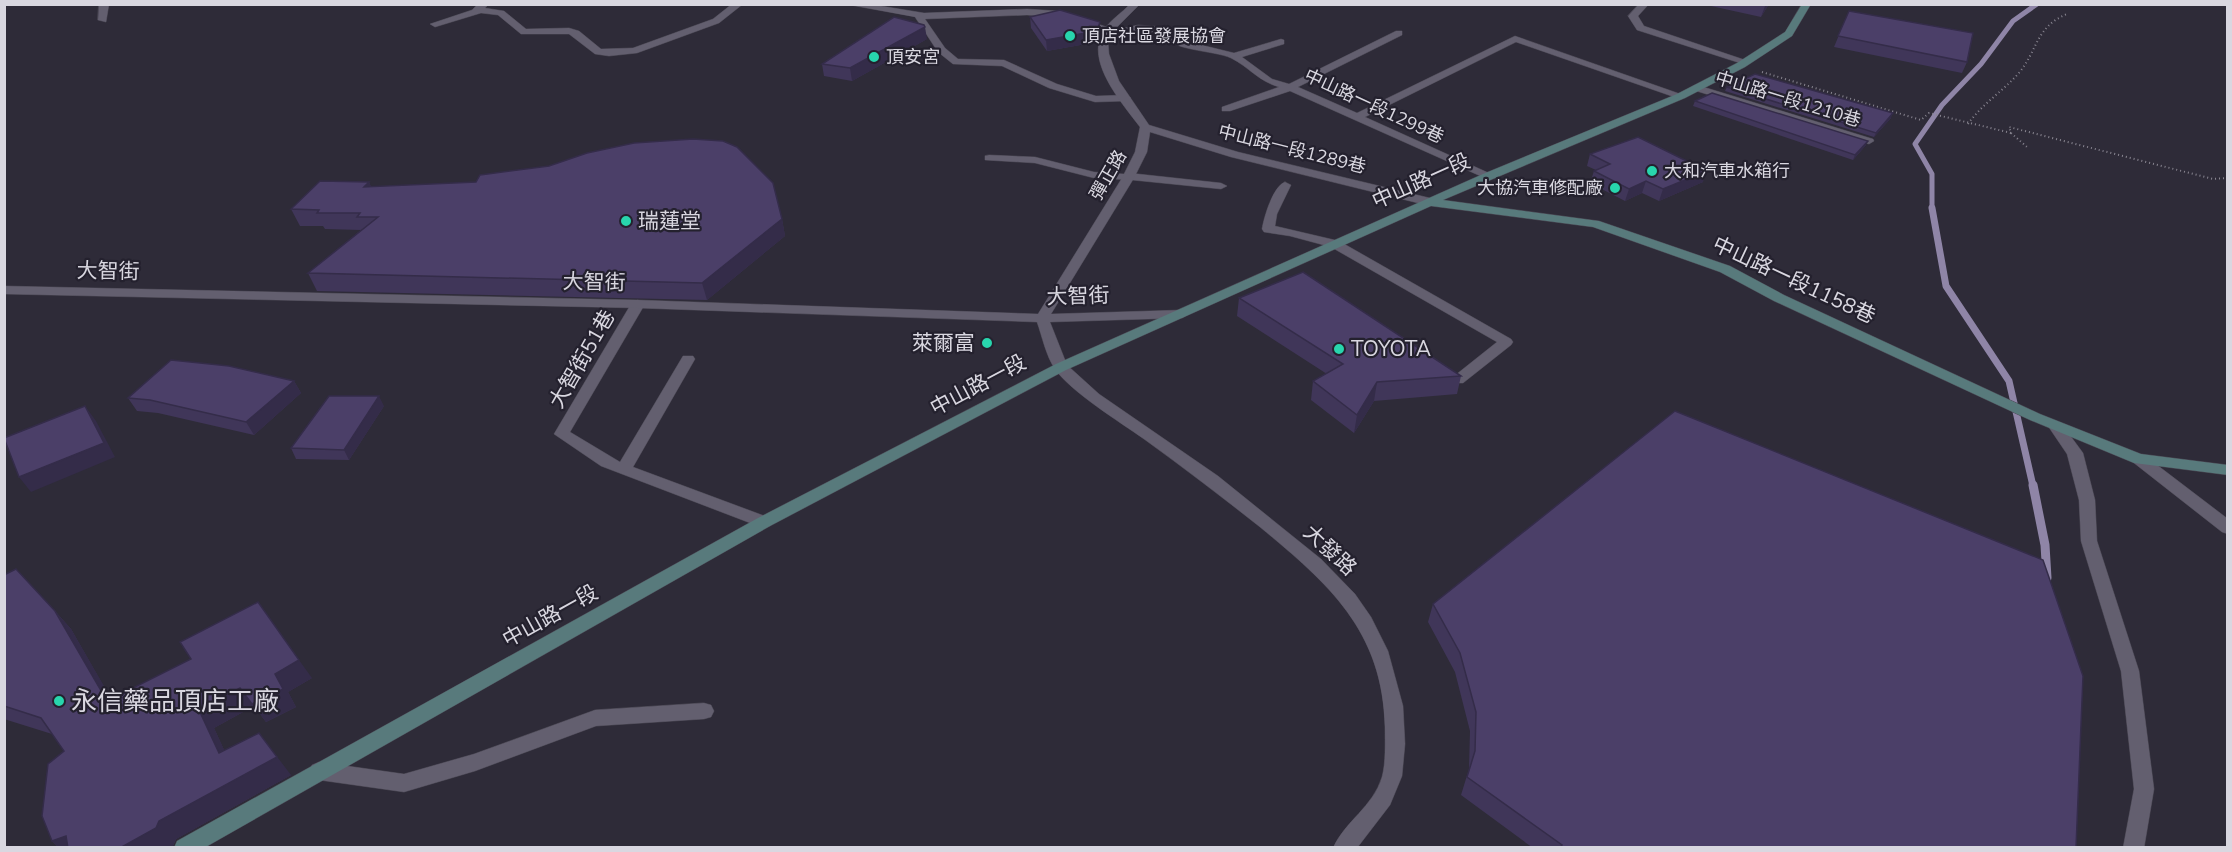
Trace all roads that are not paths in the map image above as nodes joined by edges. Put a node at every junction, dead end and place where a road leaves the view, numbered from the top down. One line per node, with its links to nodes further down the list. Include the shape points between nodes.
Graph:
1 (104, 4): 10 (street)
2 (739, 4): 7 (street, via 716,21 634,51 609,53 598,51 576,33 524,32 501,12)
3 (849, 4): 9 (street)
4 (1136, 4): 12 (street)
5 (1645, 4): 16 (street, via 1633,16 1640,28)
6 (1808, 4): 16 (street, 中山路一段, via 1789,34)
7 (482, 8): 11 (street)
8 (1028, 8): 9 (street); 12 (street)
9 (918, 15): 20 (street, via 941,51 956,62 1004,63 1053,86 1095,99)
10 (103, 20)
11 (435, 24)
12 (1108, 31): 15 (street, via 1165,30 1168,37 1178,42); 20 (street, via 1102,48 1109,74)
13 (1399, 33): 17 (street, 中山路一段1299巷)
14 (1281, 42): 15 (street)
15 (1234, 56): 17 (street, via 1268,81)
16 (1744, 64): 18 (street, 中山路一段)
17 (1290, 87): 21 (street); 22 (street, 中山路一段1299巷)
18 (1697, 88): 19 (street, 中山路一段); 24 (street, 中山路一段1210巷)
19 (1681, 96): 22 (street, via 1515,39); 26 (street, 中山路一段)
20 (1126, 98): 23 (street)
21 (1226, 109)
22 (1357, 117): 26 (street, 中山路一段1299巷)
23 (1145, 127): 27 (street, 彈正路, via 1141,152); 30 (street, 中山路一段1289巷, via 1235,155)
24 (1869, 141)
25 (988, 158): 27 (street, via 1035,160 1094,175)
26 (1487, 176): 30 (street, 中山路一段)
27 (1128, 177): 29 (street); 35 (street, 彈正路)
28 (1285, 185): 31 (street, via 1268,229)
29 (1221, 186)
30 (1430, 202): 31 (street, 中山路一段); 39 (street, 中山路一段1158巷, via 1595,224 1725,269 1779,298)
31 (1335, 244): 34 (street, 中山路一段); 38 (street, via 1506,342)
32 (4, 290): 33 (street, 大智街)
33 (638, 304): 35 (street, 大智街); 41 (street, 大智街51巷, via 562,435)
34 (1182, 314): 35 (street, 大智街); 37 (street, 中山路一段)
35 (1042, 318): 37 (street)
36 (688, 358): 41 (street)
37 (1061, 367): 43 (street, 中山路一段); 48 (street, 大發路, via 1094,398 1212,480 1315,562 1365,622 1379,651 1391,696 1395,744 1392,776 1380,805)
38 (1458, 380)
39 (2056, 426): 40 (street, 中山路一段1158巷); 49 (street, via 2074,453 2087,500 2090,541 2130,671 2144,789)
40 (2139, 459): 42 (street, 中山路一段1158巷); 44 (street)
41 (624, 469): 43 (street)
42 (2228, 470)
43 (764, 522): 46 (street, 中山路一段)
44 (2228, 528)
45 (704, 711): 46 (street, via 594,718 475,762 404,783)
46 (319, 771): 47 (street, 中山路一段)
47 (184, 848)
48 (1343, 848)
49 (2133, 848)

